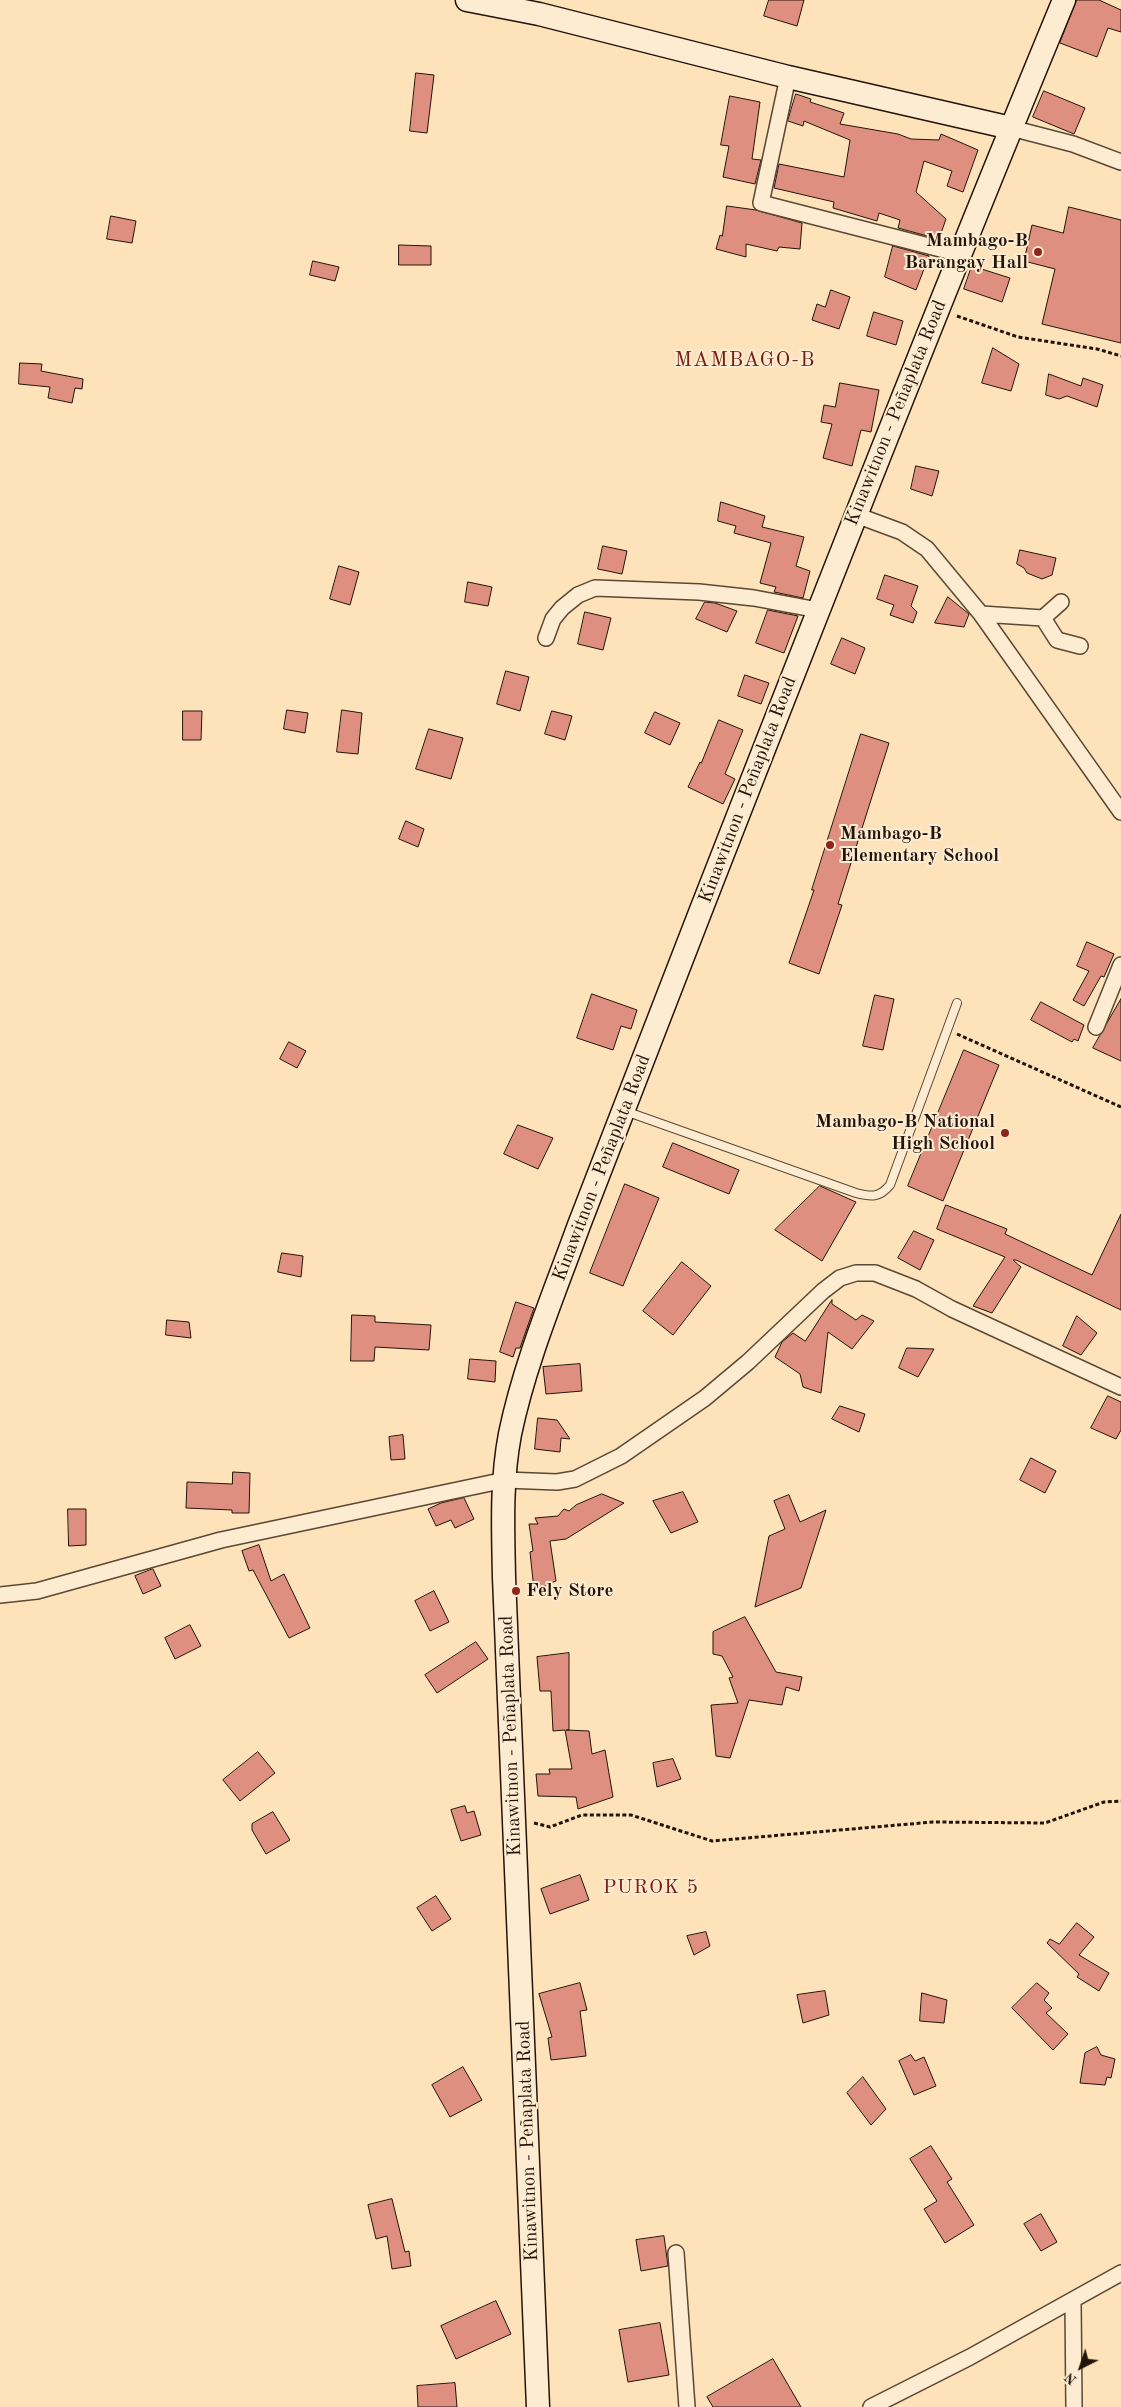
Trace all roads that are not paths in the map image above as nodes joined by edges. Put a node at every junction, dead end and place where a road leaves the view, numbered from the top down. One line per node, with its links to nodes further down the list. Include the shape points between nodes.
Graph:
1 (467, 0): 3 (street, via 538,14)
2 (1064, 0): 4 (street, Kinawitnon - Peñaplata Road)
3 (788, 77): 4 (street); 6 (street, via 760,203)
4 (1011, 128): 5 (street, via 1055,138); 6 (street, Kinawitnon - Peñaplata Road)
5 (1121, 162)
6 (960, 254): 7 (street, Kinawitnon - Peñaplata Road)
7 (856, 515): 9 (street, Kinawitnon - Peñaplata Road); 10 (street, via 902,532 927,549)
8 (1061, 602): 11 (street)
9 (818, 610): 12 (street, via 708,593 595,588 578,595 562,608); 18 (street, Kinawitnon - Peñaplata Road)
10 (981, 614): 11 (street); 14 (street)
11 (1043, 618): 13 (street, via 1057,640)
12 (546, 638)
13 (1080, 646)
14 (1121, 812)
15 (1121, 965): 17 (street)
16 (956, 1004): 18 (lane, via 890,1185 877,1196 856,1193)
17 (1096, 1027)
18 (623, 1110): 20 (street, Kinawitnon - Peñaplata Road, via 520,1390 509,1438)
19 (1121, 1387): 20 (street, via 952,1309 916,1289 875,1273 856,1273 840,1278 823,1291 705,1398 621,1456 575,1479 557,1482)
20 (505, 1480): 21 (street, via 221,1540 37,1591); 25 (street, Kinawitnon - Peñaplata Road, via 504,1577)
21 (0, 1595)
22 (676, 2253): 26 (street)
23 (1121, 2273): 24 (street)
24 (1073, 2301): 27 (street); 28 (street)
25 (538, 2407)
26 (686, 2407)
27 (871, 2407)
28 (1074, 2407)

